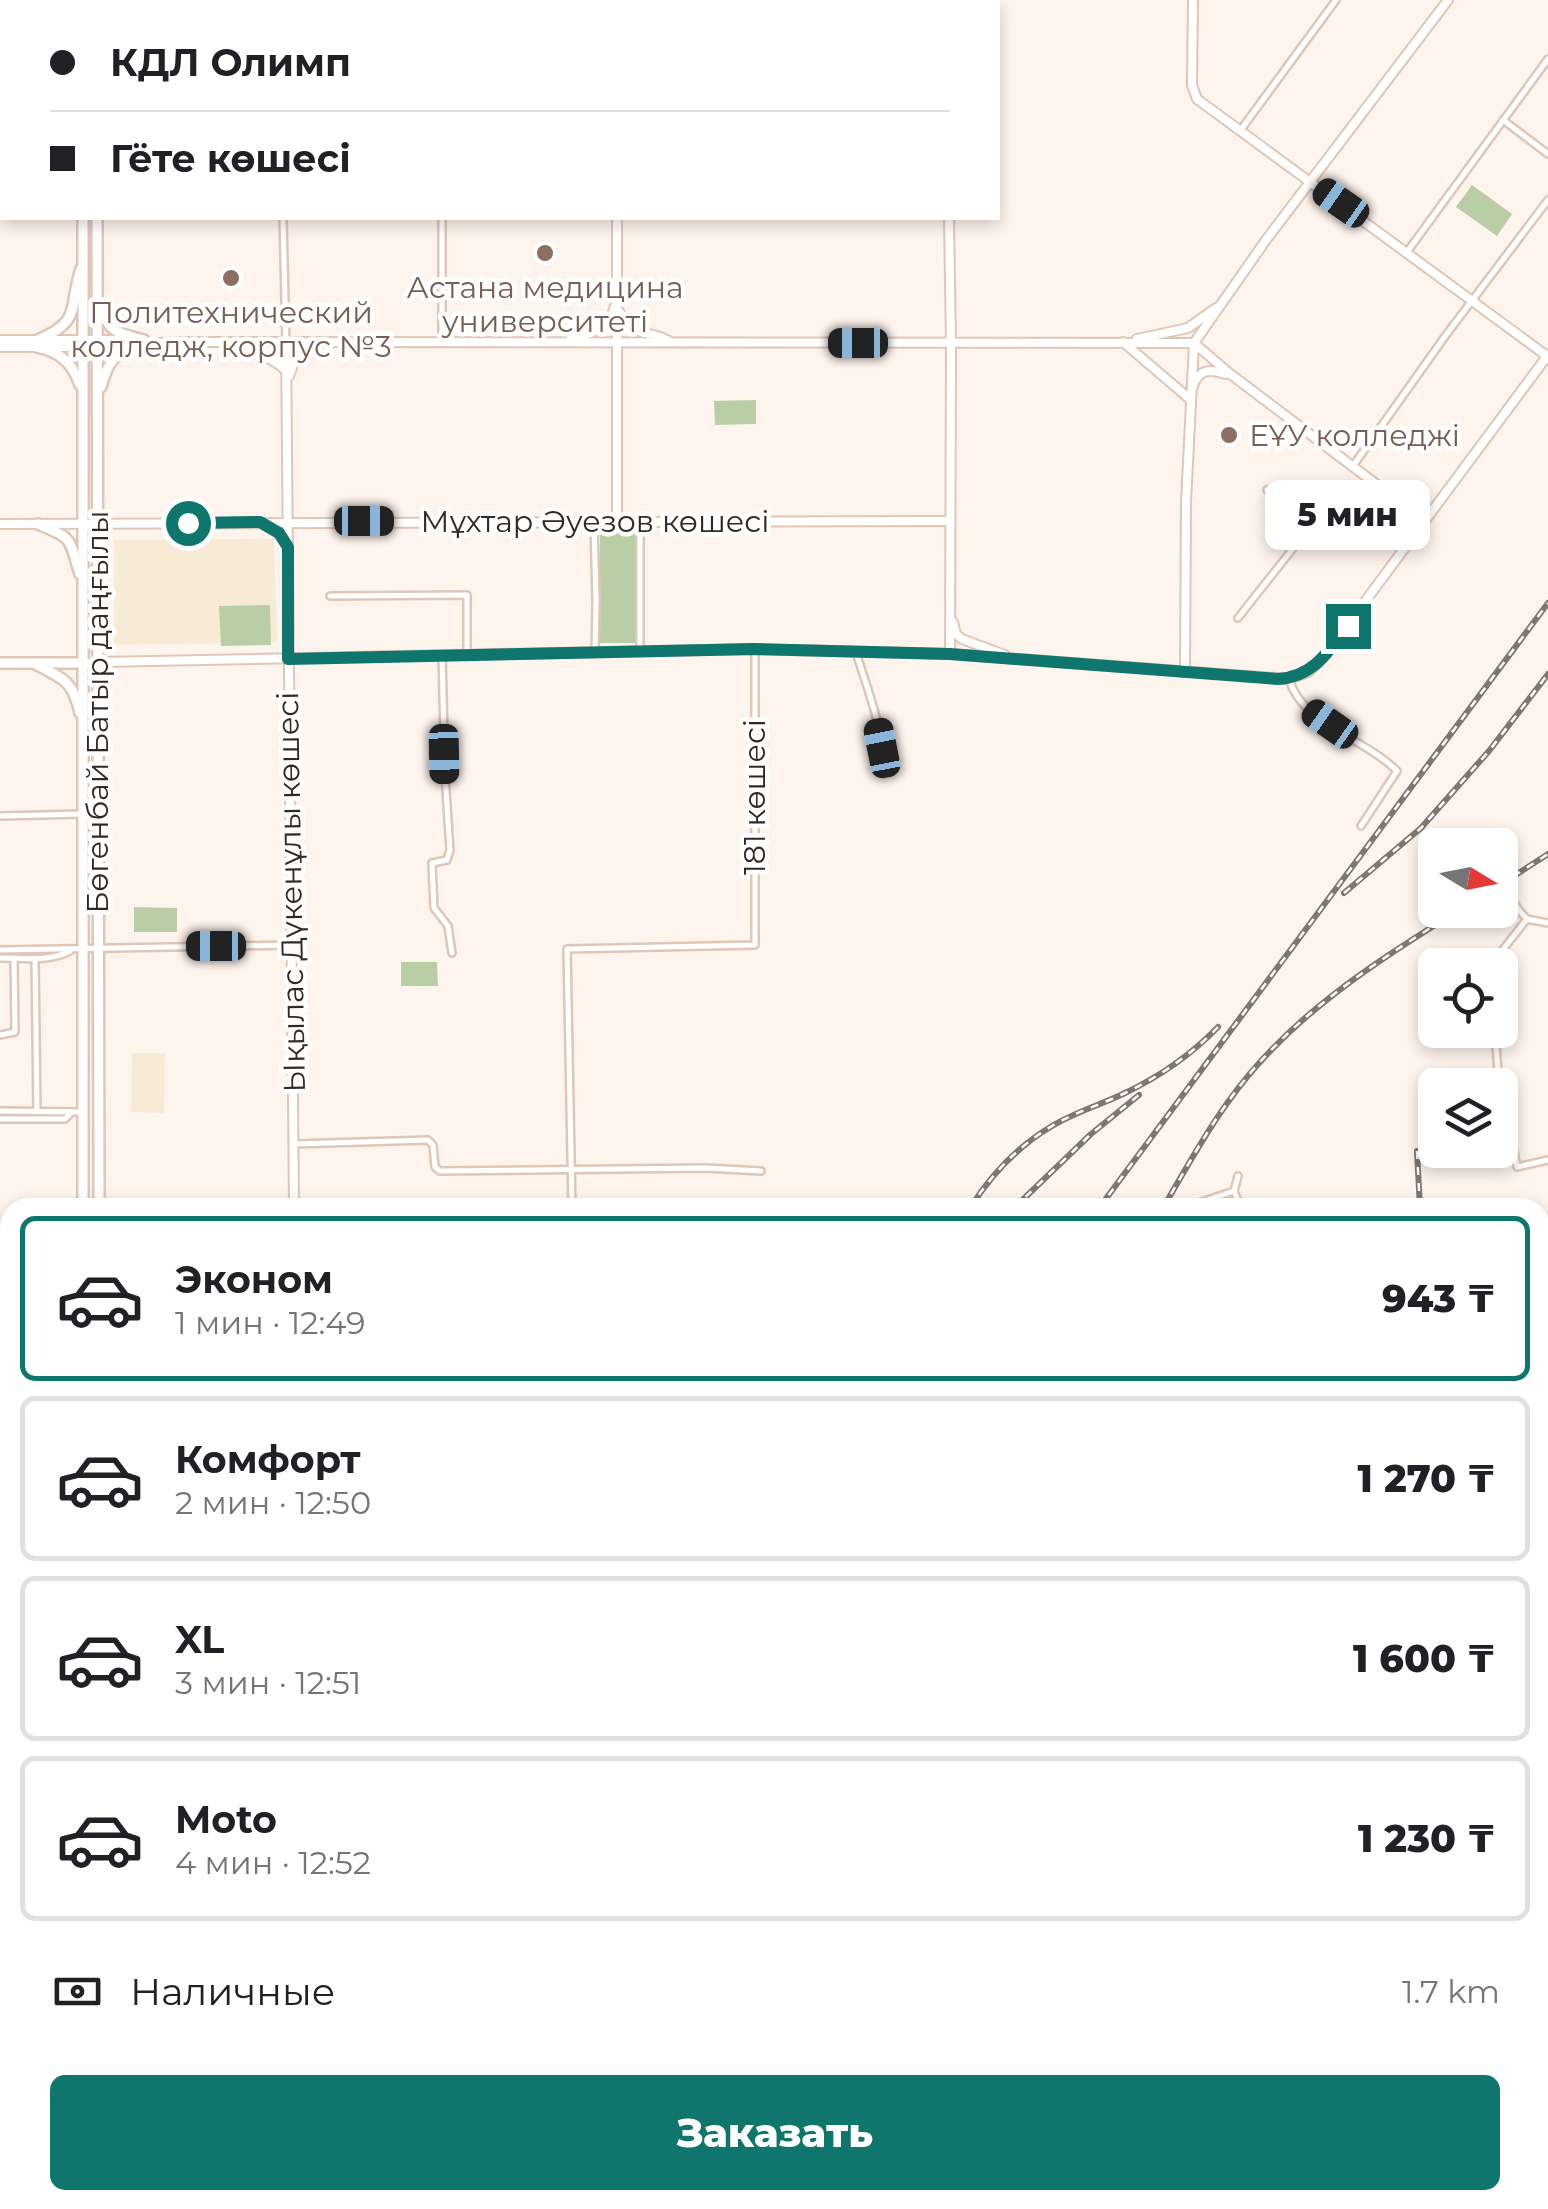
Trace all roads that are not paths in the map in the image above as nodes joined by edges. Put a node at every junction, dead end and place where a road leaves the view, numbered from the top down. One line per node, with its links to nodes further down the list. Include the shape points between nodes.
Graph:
1 (1194, 0): 6 (street, via 1193,92)
2 (1336, 0): 6 (street)
3 (1448, 0): 8 (street)
4 (1548, 59): 5 (street)
5 (1503, 120): 7 (street); 16 (street)
6 (1240, 130): 8 (street)
7 (1548, 154)
8 (1311, 182): 16 (street); 21 (street)
9 (1548, 200): 20 (street)
10 (83, 220): 17 (main road, Бөгенбай Батыр даңғылы)
11 (97, 220): 19 (main road, Бөгенбай Батыр даңғылы)
12 (283, 220): 33 (street, Ықылас Дүкенұлы көшесі)
13 (442, 220): 26 (street)
14 (618, 220): 18 (street)
15 (949, 220): 37 (street)
16 (1407, 252): 20 (street)
17 (84, 262): 30 (main road, via 68,321); 31 (main road, Бөгенбай Батыр даңғылы)
18 (618, 292): 22 (street); 27 (street, via 605,326)
19 (98, 300): 23 (main road, via 108,326); 32 (main road, Бөгенбай Батыр даңғылы)
20 (1472, 300): 38 (street); 45 (street)
21 (1222, 303): 28 (street, via 1188,328); 35 (street)
22 (617, 308): 34 (street); 36 (street, via 634,331)
23 (144, 342): 24 (street); 32 (street); 43 (main road, via 109,362)
24 (226, 342): 33 (street); 39 (street, via 272,359)
25 (318, 342): 26 (street); 33 (street); 40 (street, via 295,360)
26 (442, 342): 27 (street)
27 (562, 342): 34 (street)
28 (1123, 342): 35 (street); 37 (street); 44 (street)
29 (0, 343): 30 (street)
30 (38, 343): 31 (street); 42 (main road, via 67,360)
31 (84, 343): 32 (street); 42 (main road, Бөгенбай Батыр даңғылы)
32 (98, 343): 43 (main road, Бөгенбай Батыр даңғылы)
33 (286, 343): 39 (street, Ықылас Дүкенұлы көшесі)
34 (618, 343): 36 (street); 48 (street)
35 (1194, 343): 41 (street); 44 (street)
36 (673, 344): 37 (street)
37 (951, 344): 50 (street)
38 (1548, 356): 47 (street)
39 (286, 372): 40 (street, Ықылас Дүкенұлы көшесі)
40 (286, 385): 52 (street, Ықылас Дүкенұлы көшесі)
41 (1244, 385): 44 (street, via 1206,371 1197,376); 45 (street)
42 (84, 395): 56 (main road, Бөгенбай Батыр даңғылы)
43 (98, 399): 57 (main road, Бөгенбай Батыр даңғылы)
44 (1190, 400): 76 (street)
45 (1353, 466): 47 (street)
46 (1267, 490): 62 (street, via 1310,528)
47 (1425, 520): 77 (street, via 1323,658)
48 (617, 521): 49 (street, Мұхтар Әуезов көшесі); 53 (street, Мұхтар Әуезов көшесі)
49 (640, 521): 50 (street, Мұхтар Әуезов көшесі); 65 (street)
50 (950, 521): 61 (street)
51 (260, 522): 52 (street, Мұхтар Әуезов көшесі); 57 (street, Мұхтар Әуезов көшесі); 58 (street)
52 (288, 522): 53 (street, Мұхтар Әуезов көшесі); 58 (street, Ықылас Дүкенұлы көшесі)
53 (594, 522): 64 (street)
54 (0, 524): 55 (street, Мұхтар Әуезов көшесі)
55 (38, 524): 56 (street, Мұхтар Әуезов көшесі); 59 (main road, via 68,538)
56 (84, 524): 57 (street, Мұхтар Әуезов көшесі); 59 (main road, Бөгенбай Батыр даңғылы)
57 (98, 524): 73 (main road, Бөгенбай Батыр даңғылы)
58 (288, 547): 70 (street, Ықылас Дүкенұлы көшесі)
59 (84, 586): 72 (main road, Бөгенбай Батыр даңғылы)
60 (330, 596): 68 (street, via 467,595)
61 (950, 608): 67 (street); 71 (street, via 956,634)
62 (1238, 618)
63 (755, 649): 65 (street); 66 (street); 103 (street, 181 көшесі, via 755,945 567,949)
64 (594, 652): 65 (street); 68 (street)
65 (640, 652)
66 (856, 652): 67 (street); 79 (street, via 876,716)
67 (950, 654): 71 (street)
68 (467, 655): 69 (street)
69 (442, 656): 70 (street); 91 (street, via 450,850 446,860 432,863 434,908 448,926)
70 (288, 659): 73 (street); 86 (street, Ықылас Дүкенұлы көшесі)
71 (1018, 659): 76 (street)
72 (83, 660): 73 (main road); 75 (main road); 78 (main road, Бөгенбай Батыр даңғылы)
73 (99, 662): 87 (main road, Бөгенбай Батыр даңғылы)
74 (0, 664): 75 (main road)
75 (34, 664): 78 (main road, via 72,688)
76 (1184, 672): 77 (street)
77 (1294, 677): 82 (street, via 1296,698 1306,708 1397,771)
78 (83, 729): 80 (main road, Бөгенбай Батыр даңғылы)
79 (882, 764)
80 (83, 814): 81 (street); 89 (main road, Бөгенбай Батыр даңғылы)
81 (0, 816)
82 (1360, 826)
83 (1518, 910): 84 (street)
84 (1527, 919): 85 (street); 88 (street)
85 (1548, 923)
86 (291, 945): 87 (street); 101 (street, Ықылас Дүкенұлы көшесі)
87 (97, 948): 89 (street); 108 (main road, Бөгенбай Батыр даңғылы)
88 (1505, 948)
89 (78, 949): 90 (street); 94 (street); 99 (main road, Бөгенбай Батыр даңғылы)
90 (0, 950)
91 (452, 953)
92 (0, 958): 93 (street)
93 (14, 958): 94 (street); 95 (street, via 15,1032)
94 (35, 958): 98 (street)
95 (0, 1035)
96 (1496, 1048): 102 (street, via 1517,1166)
97 (0, 1111): 98 (street)
98 (38, 1112): 99 (street)
99 (78, 1112): 100 (street, via 65,1119); 107 (main road, Бөгенбай Батыр даңғылы)
100 (0, 1119)
101 (294, 1144): 103 (street, via 428,1140 440,1171); 109 (street, Ықылас Дүкенұлы көшесі)
102 (1548, 1160)
103 (571, 1170): 104 (street); 110 (street)
104 (762, 1170)
105 (1238, 1176): 106 (street)
106 (1234, 1192): 111 (street); 112 (street)
107 (82, 1198)
108 (99, 1198)
109 (294, 1198)
110 (572, 1198)
111 (1215, 1198)
112 (1237, 1198)
113 (0, 1763): 114 (street)
114 (0, 1771)

